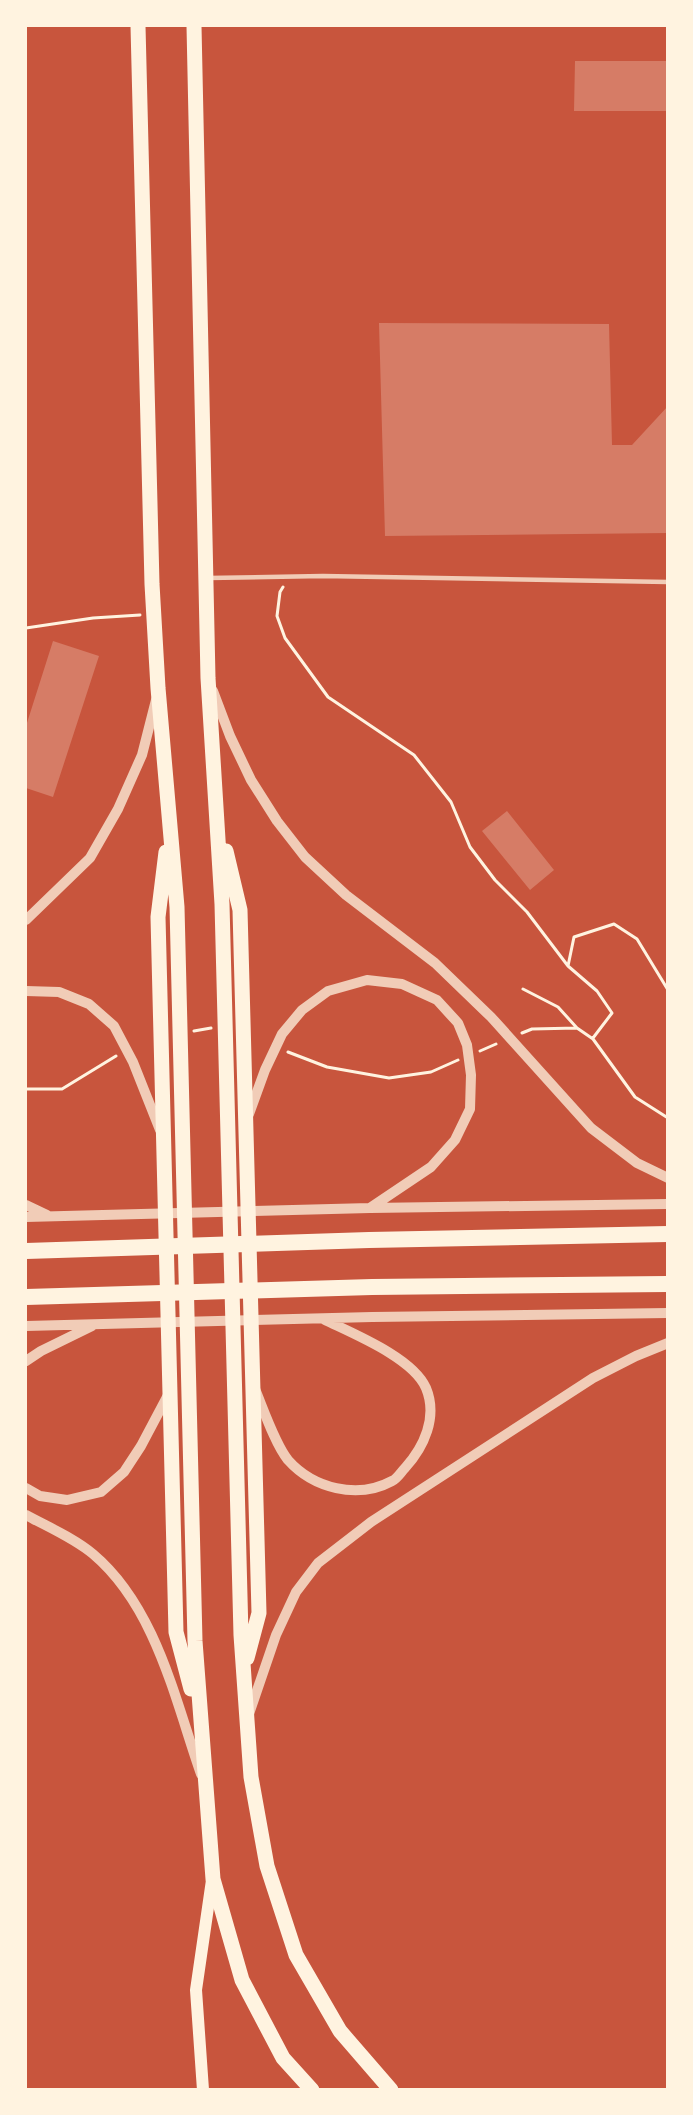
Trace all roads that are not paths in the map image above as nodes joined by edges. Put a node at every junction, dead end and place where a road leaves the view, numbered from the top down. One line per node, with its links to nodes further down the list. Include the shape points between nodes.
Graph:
1 (138, 26): 6 (main road)
2 (194, 26): 3 (main road)
3 (205, 578): 4 (lane); 5 (main road)
4 (668, 582)
5 (208, 678): 7 (main road); 13 (street, via 251,780 305,857 346,895 435,963 491,1017 591,1128 638,1163)
6 (159, 688): 8 (main road); 9 (street, via 142,755 90,858)
7 (216, 814): 11 (main road, via 240,909); 33 (main road, via 222,904)
8 (170, 822): 12 (main road, via 158,917); 35 (main road, via 177,907)
9 (26, 920)
10 (26, 991): 12 (street, via 58,992 89,1004 114,1026)
11 (246, 1121): 16 (street, via 282,1034 302,1010 328,991 367,980 402,984 437,1000 458,1023 467,1045 470,1109 455,1140 431,1167); 29 (main road)
12 (164, 1138): 30 (main road)
13 (668, 1178)
14 (668, 1204): 16 (street)
15 (26, 1205): 18 (street)
16 (370, 1208): 18 (street)
17 (26, 1217): 18 (street)
18 (50, 1217)
19 (668, 1234): 20 (highway)
20 (26, 1251)
21 (668, 1284): 22 (highway)
22 (26, 1297)
23 (668, 1313): 24 (street)
24 (322, 1318): 25 (street); 29 (street, via 409,1366 426,1388 431,1413 425,1437 412,1460 393,1481 363,1490 339,1490 310,1478 287,1459)
25 (97, 1324): 26 (street); 28 (street)
26 (26, 1326)
27 (668, 1343): 34 (street, via 593,1378 371,1522 318,1563 296,1592 276,1635)
28 (26, 1361)
29 (252, 1382): 33 (main road, via 258,1613)
30 (170, 1392): 31 (street, via 124,1472 101,1492 67,1500 40,1496); 35 (main road, via 176,1632)
31 (26, 1488)
32 (26, 1515): 36 (street, via 92,1553 123,1585 147,1624 161,1658)
33 (243, 1672): 34 (main road)
34 (247, 1720): 40 (main road, via 251,1777 267,1866 296,1955 340,2031)
35 (200, 1721): 36 (main road)
36 (205, 1786): 37 (main road)
37 (213, 1879): 38 (main road, via 196,1990); 39 (main road, via 242,1980 283,2058)
38 (203, 2090)
39 (312, 2090)
40 (391, 2090)

